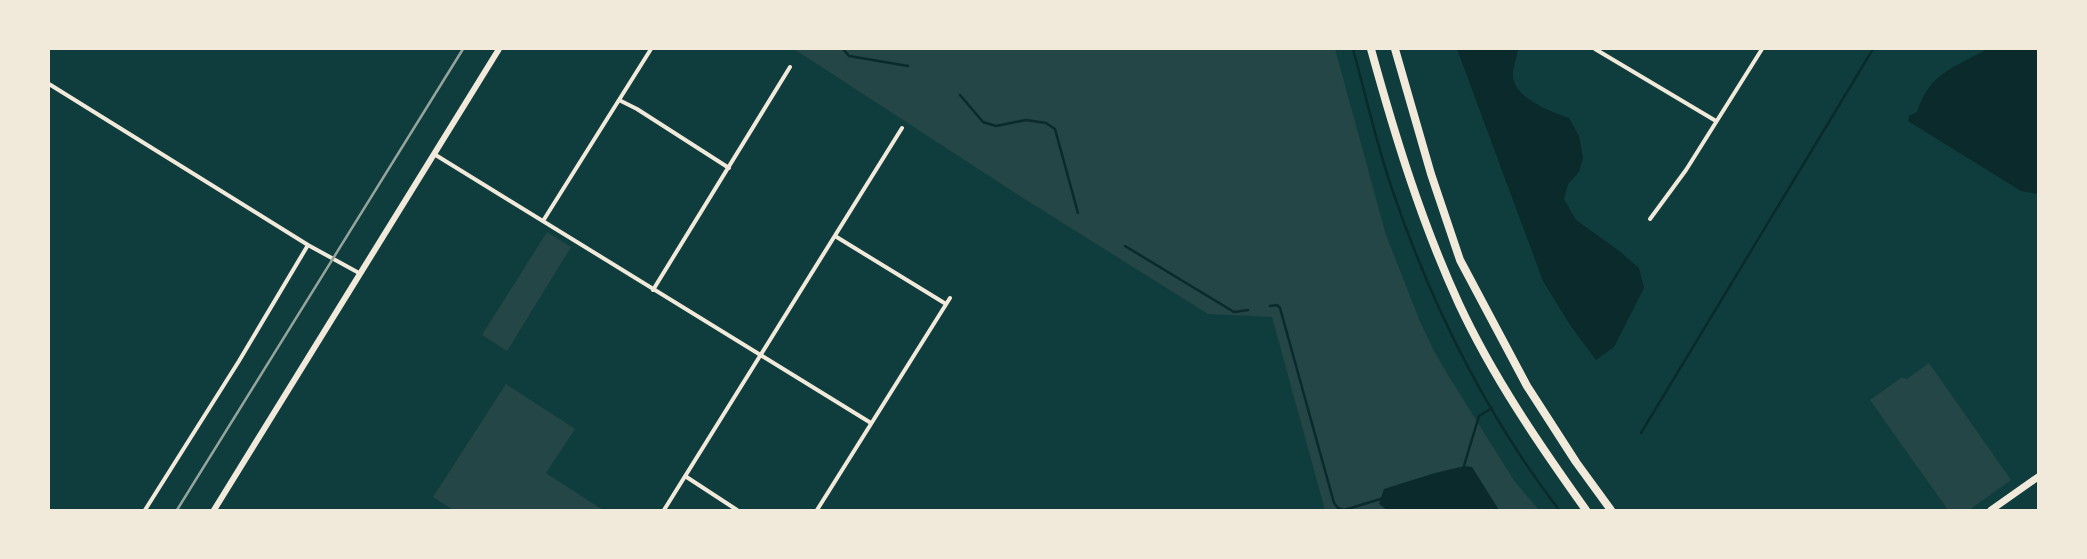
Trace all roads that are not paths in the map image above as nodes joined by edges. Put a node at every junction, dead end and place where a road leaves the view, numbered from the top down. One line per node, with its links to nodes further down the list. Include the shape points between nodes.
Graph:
1 (499, 49): 12 (street)
2 (651, 49): 9 (street)
3 (1371, 49): 31 (main road, via 1409,179 1460,305 1520,413)
4 (1394, 49): 32 (main road, via 1431,174 1460,260 1527,386)
5 (1595, 49): 10 (street)
6 (1762, 49): 10 (street)
7 (790, 67): 13 (street)
8 (49, 84): 17 (street)
9 (619, 100): 13 (street); 15 (street)
10 (1716, 121): 14 (street, via 1686,170)
11 (902, 128): 16 (street)
12 (434, 154): 15 (street); 18 (street)
13 (729, 168): 19 (street)
14 (1650, 219)
15 (543, 221): 19 (street)
16 (835, 236): 21 (street); 22 (street)
17 (308, 245): 18 (street); 26 (street, via 239,361)
18 (359, 273): 27 (street)
19 (653, 290): 22 (street)
20 (950, 298): 21 (street)
21 (946, 304): 23 (street)
22 (761, 356): 23 (street); 24 (street)
23 (871, 423): 30 (street)
24 (685, 476): 28 (street); 29 (street)
25 (2038, 477): 33 (main road)
26 (145, 510)
27 (214, 510)
28 (664, 510)
29 (737, 510)
30 (817, 510)
31 (1586, 510)
32 (1611, 510)
33 (1991, 510)

